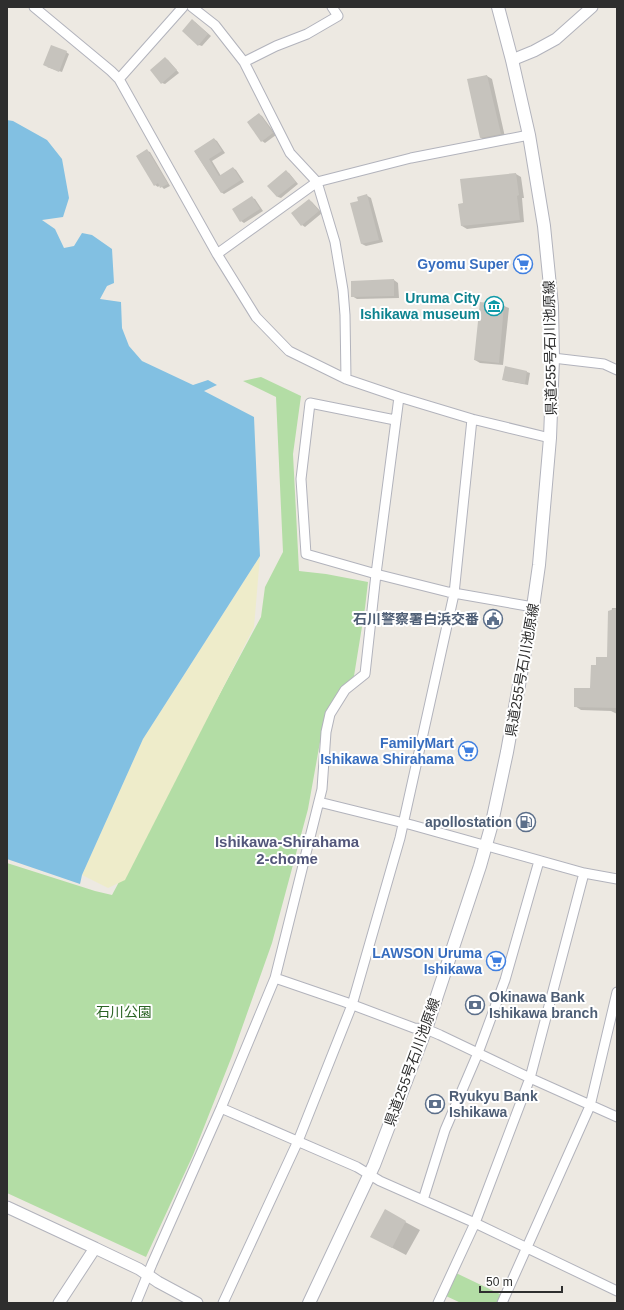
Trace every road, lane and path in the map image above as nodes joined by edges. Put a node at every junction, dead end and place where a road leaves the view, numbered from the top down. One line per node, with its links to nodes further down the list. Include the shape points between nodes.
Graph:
1 (34, 7): 9 (street)
2 (183, 7): 9 (street)
3 (192, 7): 8 (street, via 215,25)
4 (332, 7): 8 (street, via 338,16 307,34)
5 (498, 7): 7 (main road, 県道255号石川池原線)
6 (592, 7): 7 (street, via 556,39)
7 (512, 60): 10 (main road, 県道255号石川池原線)
8 (244, 62): 11 (street, via 290,153)
9 (119, 79): 12 (street)
10 (529, 135): 11 (street, via 411,158); 13 (main road, 県道255号石川池原線, via 548,256)
11 (317, 182): 12 (street); 15 (street, via 335,242 343,290)
12 (217, 254): 15 (street, via 256,317 290,351)
13 (553, 358): 14 (street, via 604,364); 19 (main road, 県道255号石川池原線)
14 (617, 370)
15 (346, 379): 16 (street)
16 (399, 397): 17 (street); 18 (street)
17 (472, 419): 19 (street); 21 (street)
18 (395, 420): 20 (street); 20 (street, via 310,404 301,479 306,554)
19 (550, 438): 22 (main road, 県道255号石川池原線)
20 (376, 574): 21 (street); 23 (street, via 365,674 345,690 330,714)
21 (454, 594): 22 (street); 24 (street)
22 (534, 608): 25 (main road, 県道255号石川池原線, via 507,752)
23 (319, 802): 24 (street); 29 (street)
24 (404, 823): 25 (street); 31 (street)
25 (486, 846): 26 (street); 32 (main road, 県道255号石川池原線)
26 (539, 861): 27 (street); 33 (street, via 505,980)
27 (584, 873): 28 (street); 34 (street)
28 (617, 879)
29 (275, 978): 31 (street); 36 (street)
30 (617, 992): 35 (street)
31 (352, 1005): 32 (street); 38 (street)
32 (426, 1030): 33 (street); 39 (main road, 県道255号石川池原線)
33 (478, 1053): 34 (street); 40 (street, via 445,1130)
34 (530, 1078): 35 (street); 42 (street)
35 (590, 1106): 37 (street); 44 (street)
36 (221, 1108): 38 (street); 45 (street)
37 (617, 1117)
38 (298, 1141): 39 (street, via 357,1167); 50 (street)
39 (369, 1175): 40 (street); 51 (main road, 県道255号石川池原線)
40 (423, 1200): 42 (street)
41 (7, 1207): 43 (street)
42 (474, 1223): 44 (street); 52 (street)
43 (95, 1248): 45 (street); 47 (street)
44 (526, 1248): 46 (street); 53 (street)
45 (148, 1275): 48 (street); 49 (street)
46 (617, 1291)
47 (59, 1303)
48 (136, 1303)
49 (197, 1303)
50 (223, 1303)
51 (309, 1303)
52 (438, 1303)
53 (502, 1303)

